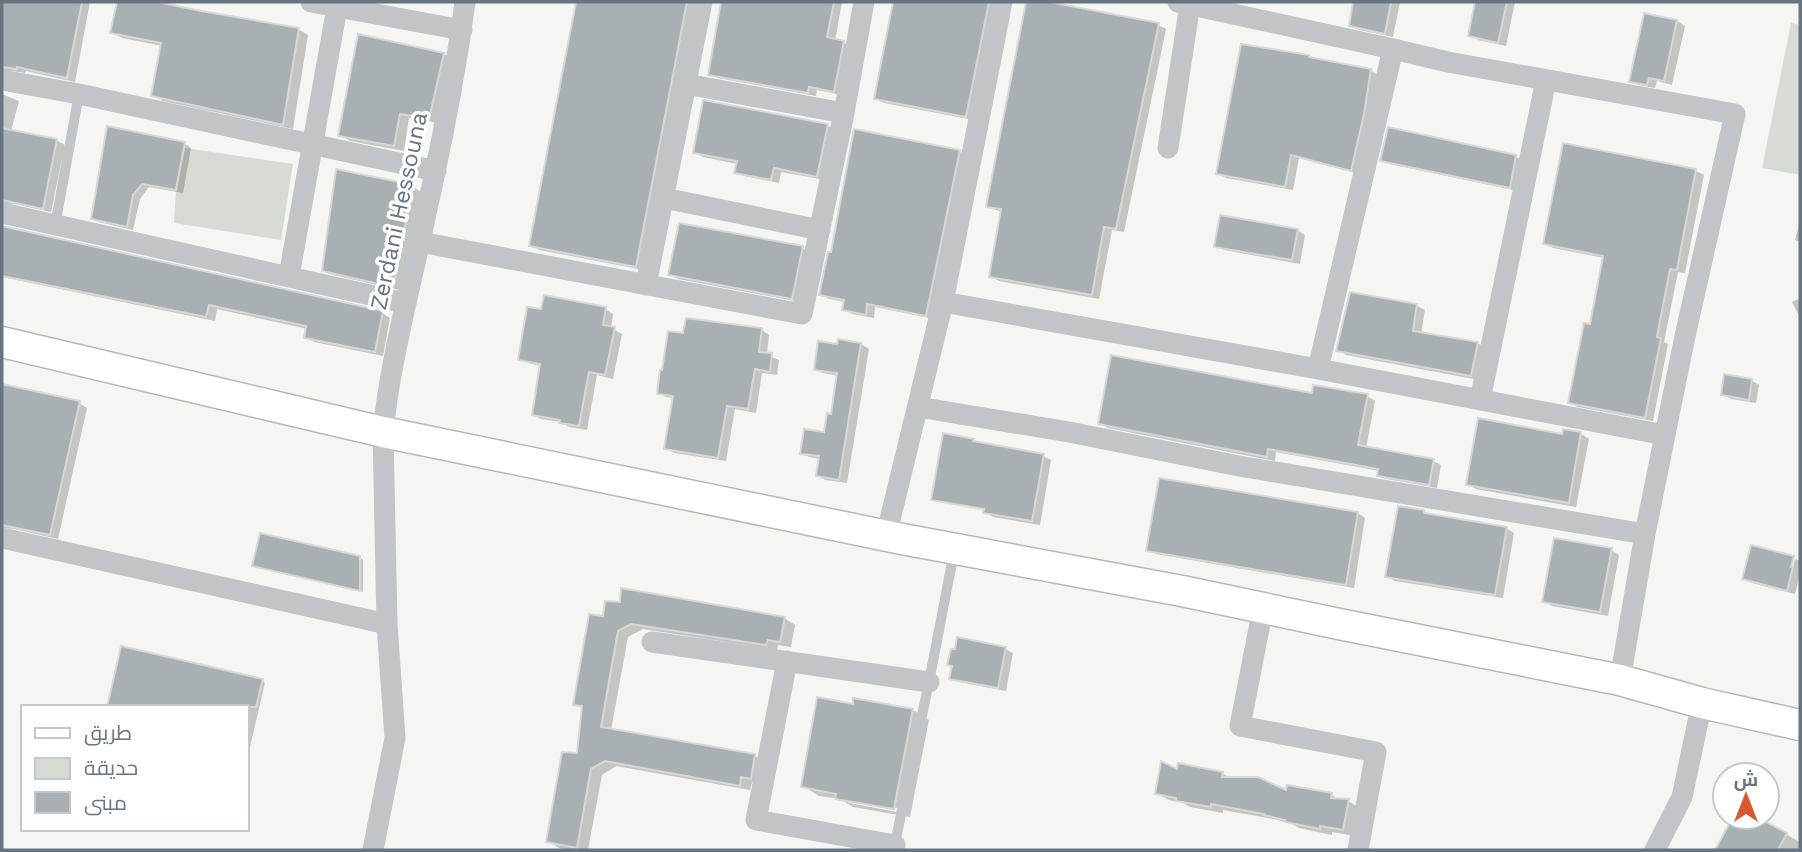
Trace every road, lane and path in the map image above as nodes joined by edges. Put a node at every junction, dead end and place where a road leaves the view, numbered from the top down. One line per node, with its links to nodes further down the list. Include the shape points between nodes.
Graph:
1 (311, 2): 7 (street)
2 (465, 2): 8 (street, Zerdani Hessouna)
3 (702, 2): 12 (street)
4 (864, 2): 14 (street)
5 (1002, 2): 25 (street)
6 (1184, 3): 9 (street); 16 (street)
7 (337, 4): 8 (street); 15 (street)
8 (461, 30): 17 (street, Zerdani Hessouna)
9 (1393, 49): 11 (street); 28 (street)
10 (2, 80): 13 (street)
11 (1546, 80): 29 (street); 32 (street, via 1735,114)
12 (686, 84): 14 (street); 18 (street)
13 (79, 94): 15 (street); 20 (lane)
14 (844, 113): 21 (street)
15 (312, 146): 17 (street); 23 (street)
16 (1168, 148)
17 (436, 171): 22 (street, Zerdani Hessouna)
18 (663, 198): 21 (street); 24 (street)
19 (2, 213): 20 (street)
20 (55, 226): 23 (street)
21 (820, 230): 24 (street, via 802,314)
22 (420, 242): 24 (street); 26 (street, Zerdani Hessouna)
23 (289, 276): 26 (street)
24 (646, 285)
25 (943, 302): 28 (street); 30 (street)
26 (406, 303): 31 (street, Zerdani Hessouna)
27 (2, 342): 31 (main road)
28 (1318, 369): 29 (street)
29 (1480, 400): 32 (street)
30 (918, 407): 33 (street); 34 (street)
31 (383, 432): 34 (main road); 38 (street, Zerdani Hessouna)
32 (1665, 435): 33 (street)
33 (1645, 534): 41 (street)
34 (886, 536): 36 (main road)
35 (2, 538): 38 (street)
36 (954, 549): 37 (main road); 42 (lane)
37 (1263, 608): 41 (main road); 47 (street, via 1240,726 1376,752)
38 (387, 624): 46 (street, Zerdani Hessouna, via 395,738)
39 (652, 642): 40 (street)
40 (787, 661): 42 (street); 45 (street, via 756,820)
41 (1620, 680): 43 (main road)
42 (929, 682): 45 (lane)
43 (1702, 703): 44 (main road); 48 (street, via 1682,797)
44 (1800, 725)
45 (894, 847)
46 (373, 850)
47 (1358, 850)
48 (1655, 850)

